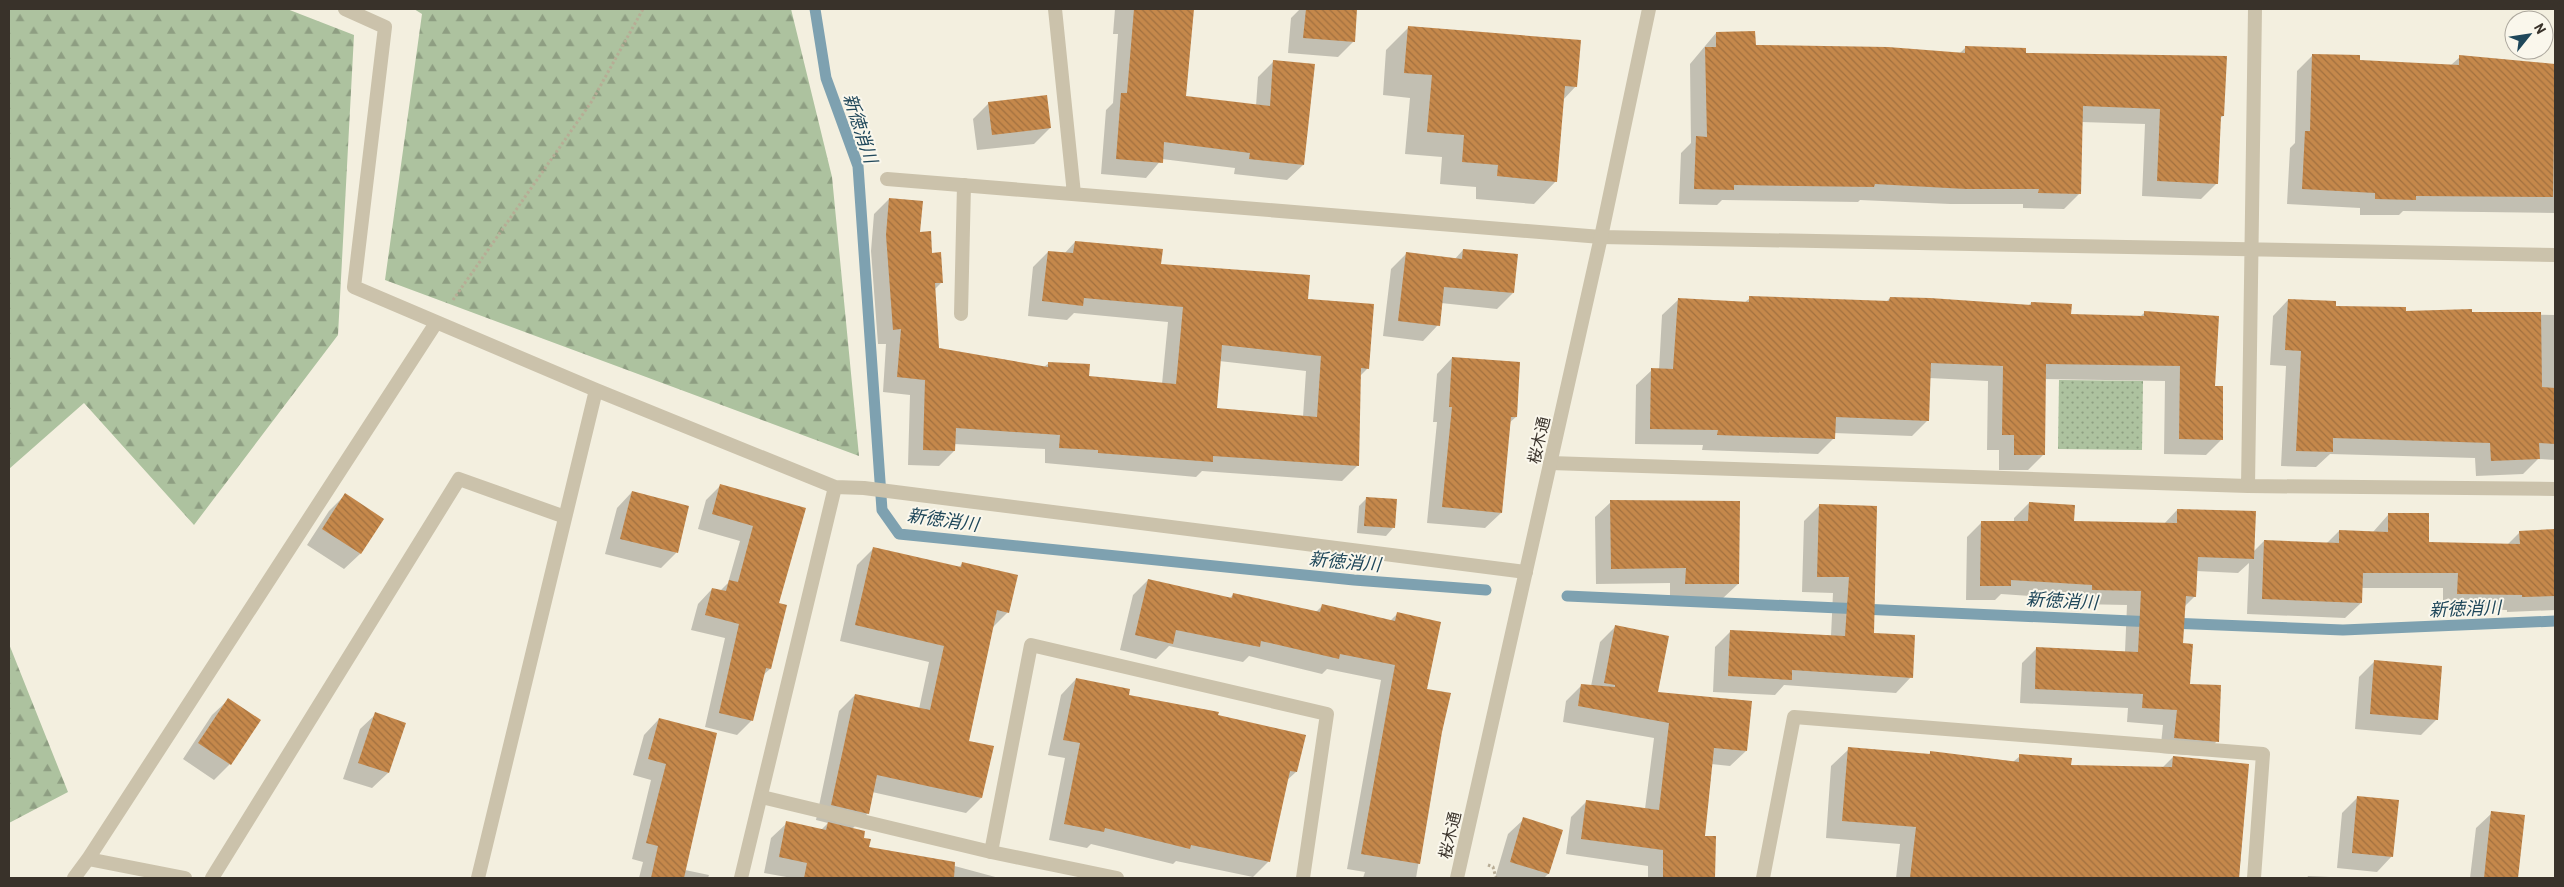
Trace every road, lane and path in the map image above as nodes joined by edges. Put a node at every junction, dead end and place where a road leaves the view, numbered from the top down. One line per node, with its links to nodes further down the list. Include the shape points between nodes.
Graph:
1 (345, 9): 13 (street, via 385,27 354,287)
2 (644, 9): 13 (path, via 592,101)
3 (1055, 9): 8 (street)
4 (1648, 9): 9 (street, 桜木通)
5 (2255, 9): 10 (street)
6 (887, 179): 7 (street)
7 (964, 186): 8 (street); 12 (street)
8 (1074, 194): 9 (street)
9 (1601, 237): 10 (street); 15 (street, 桜木通)
10 (2250, 250): 11 (street); 16 (street)
11 (2555, 255)
12 (961, 314)
13 (436, 324): 14 (street); 23 (street)
14 (596, 390): 17 (street); 19 (street)
15 (1550, 463): 16 (street); 20 (street, 桜木通)
16 (2248, 486): 18 (street)
17 (836, 487): 20 (street); 21 (street)
18 (2555, 489)
19 (565, 518): 26 (street, via 459,479); 27 (street)
20 (1526, 572): 31 (street, 桜木通)
21 (762, 797): 22 (street); 28 (street)
22 (991, 852): 29 (street); 30 (street, via 1031,645 1327,714)
23 (88, 859): 24 (street); 25 (street)
24 (74, 878)
25 (185, 878)
26 (212, 878)
27 (478, 878)
28 (741, 878)
29 (1117, 878)
30 (1303, 878)
31 (1457, 878)
32 (1763, 878): 33 (street, via 1794,717 2263,754)
33 (2254, 878)

